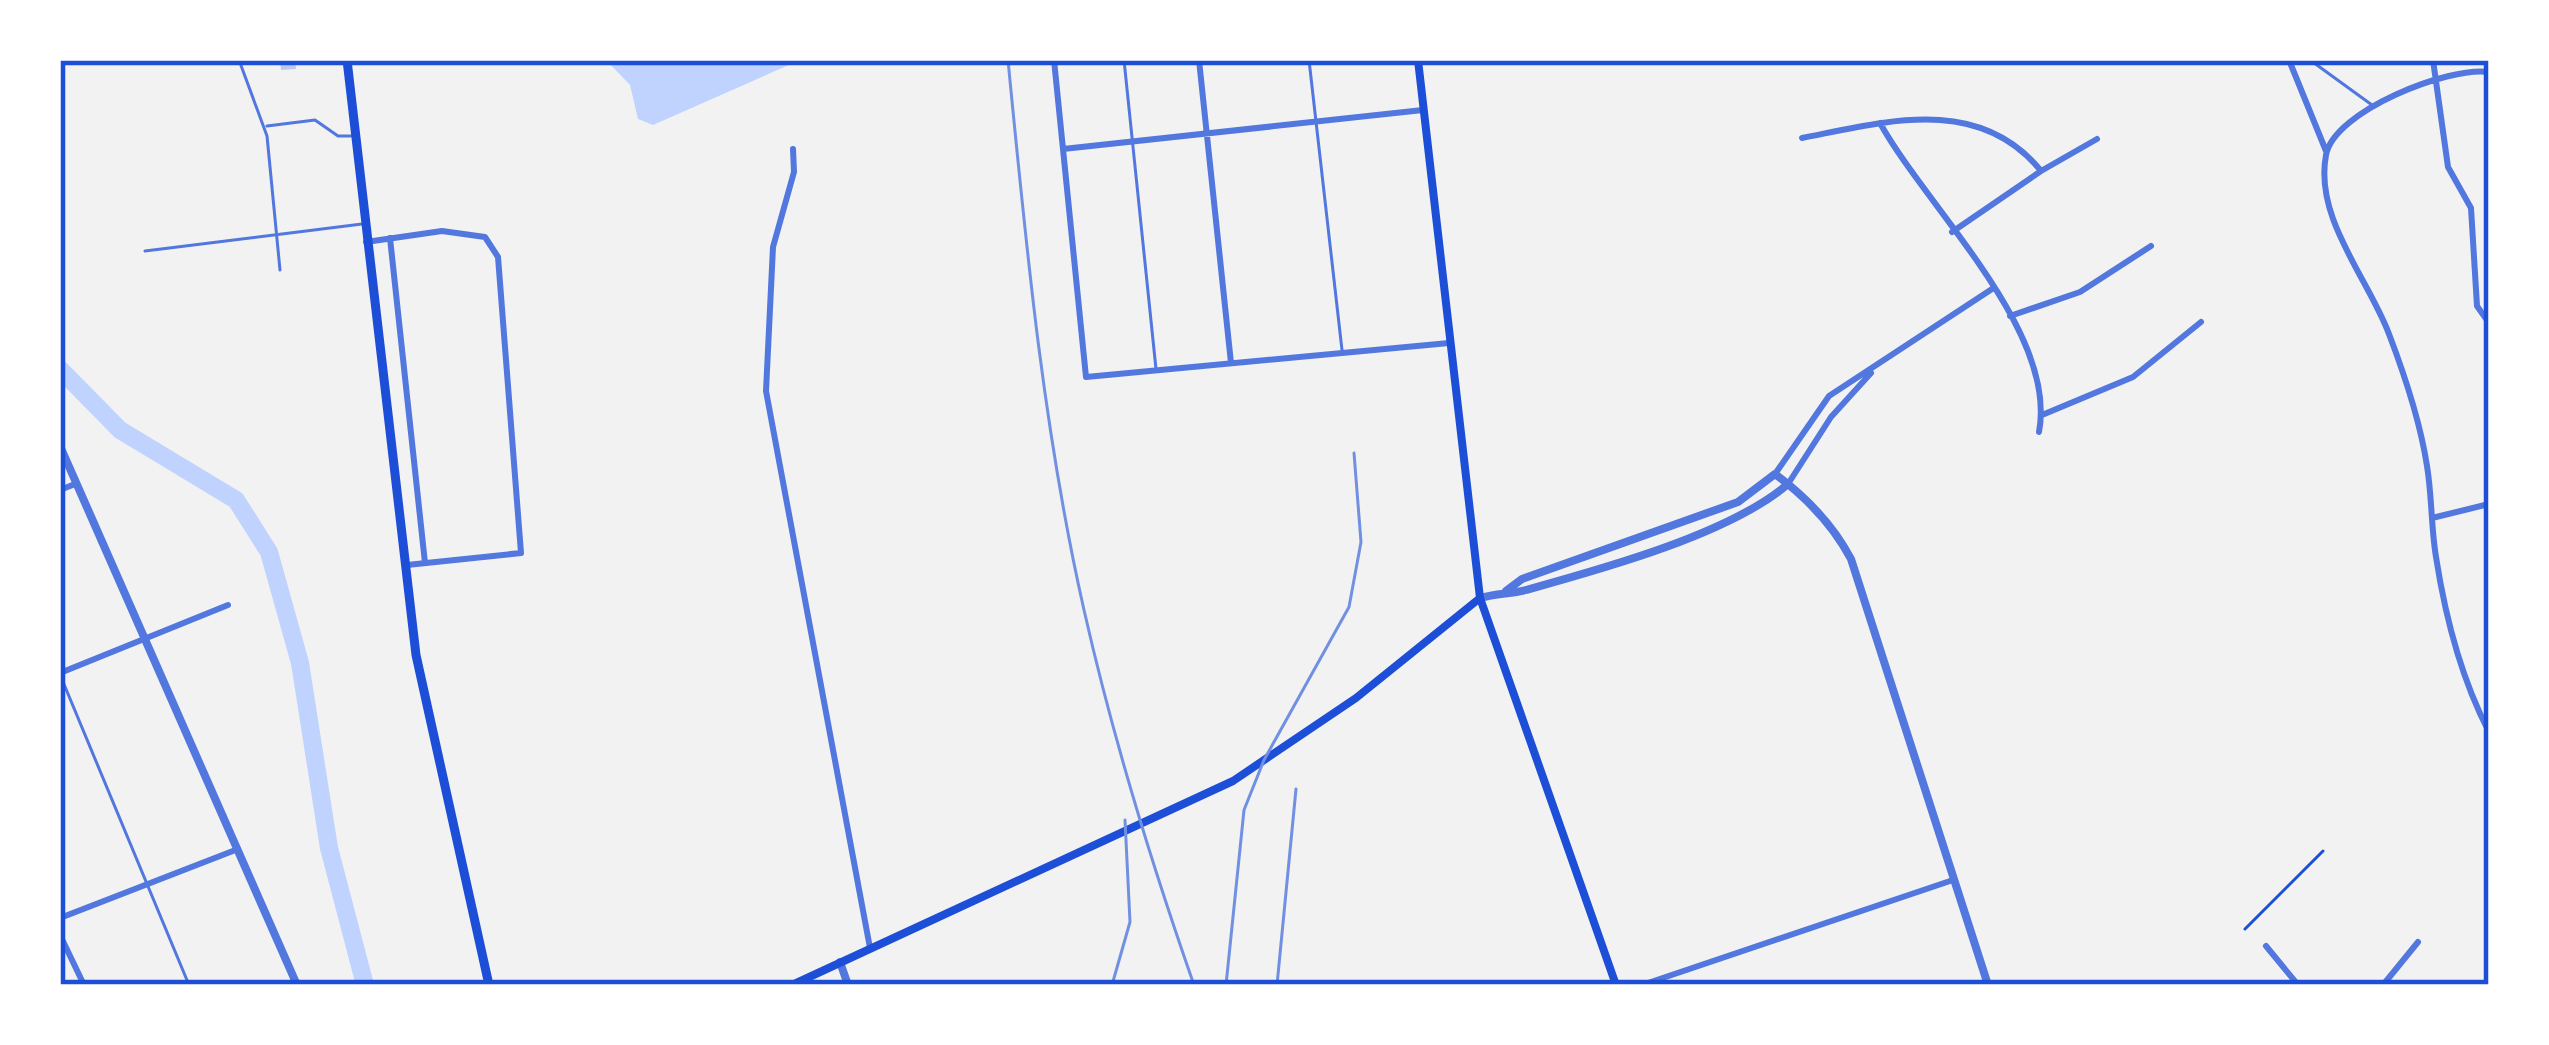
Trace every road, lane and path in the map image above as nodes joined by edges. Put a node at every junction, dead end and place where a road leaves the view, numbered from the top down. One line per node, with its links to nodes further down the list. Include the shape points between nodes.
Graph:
1 (239, 60): 17 (lane)
2 (347, 60): 19 (highway)
3 (1054, 60): 24 (street)
4 (1124, 60): 22 (lane)
5 (1199, 60): 18 (street)
6 (1309, 60): 15 (lane)
7 (1418, 60): 14 (main road)
8 (2289, 60): 25 (street)
9 (2309, 60): 13 (lane)
10 (2433, 60): 12 (street)
11 (2489, 72): 12 (street)
12 (2437, 79): 13 (street); 38 (street, via 2448,167 2471,208 2477,306)
13 (2374, 106): 25 (street)
14 (1425, 110): 15 (street); 39 (main road)
15 (1315, 122): 18 (street); 40 (lane)
16 (1880, 123): 20 (street); 26 (street, via 1959,120 2014,144); 28 (street)
17 (263, 127): 19 (lane, via 316,120 338,136); 29 (lane)
18 (1207, 134): 22 (street); 41 (street)
19 (355, 136): 27 (highway)
20 (1802, 138)
21 (2097, 139): 26 (street)
22 (1132, 142): 24 (street); 42 (lane)
23 (793, 149): 70 (street, via 773,247 766,391)
24 (1063, 149): 42 (street, via 1086,377)
25 (2326, 151): 52 (street, via 2331,213 2414,406)
26 (2041, 171): 28 (street)
27 (364, 224): 29 (lane); 31 (highway)
28 (1952, 232): 35 (street)
29 (277, 236): 33 (lane); 34 (lane)
30 (390, 238): 31 (street); 53 (street); 53 (street, via 442,231 485,237 498,256 521,554)
31 (366, 242): 54 (highway)
32 (2151, 246): 36 (street, via 2080,292)
33 (146, 250)
34 (280, 270)
35 (1993, 289): 36 (street); 43 (street)
36 (2010, 316): 44 (street, via 2038,376)
37 (2200, 322): 44 (street, via 2133,377)
38 (2489, 323)
39 (1449, 343): 40 (street); 56 (main road)
40 (1342, 352): 41 (street)
41 (1231, 363): 42 (street)
42 (1156, 370)
43 (1873, 370): 47 (street, via 1829,395); 49 (street)
44 (2042, 415): 45 (street)
45 (2038, 432)
46 (60, 446): 48 (street)
47 (1775, 474): 49 (street); 55 (street, via 1738,502)
48 (75, 484): 50 (street); 58 (street)
49 (1788, 484): 55 (street, via 1720,525); 63 (street, via 1851,559)
50 (60, 490)
51 (2489, 504): 52 (street)
52 (2432, 518): 60 (street, via 2463,671)
53 (424, 564): 54 (street)
54 (404, 565): 75 (highway, via 429,719)
55 (1506, 591): 56 (street)
56 (1480, 598): 70 (main road, via 1356,698 1233,781); 78 (main road)
57 (228, 605): 58 (street)
58 (147, 640): 59 (street); 61 (street)
59 (60, 674): 64 (lane)
60 (2489, 732)
61 (238, 849): 64 (street); 74 (street)
62 (2324, 851): 66 (path)
63 (1954, 880): 79 (street); 80 (street)
64 (146, 886): 65 (street); 73 (lane)
65 (60, 919)
66 (2245, 928)
67 (60, 935): 72 (street)
68 (2418, 942): 82 (street)
69 (2266, 946): 81 (street)
70 (870, 948): 71 (main road)
71 (840, 962): 76 (main road); 77 (street)
72 (85, 985)
73 (190, 985)
74 (296, 985)
75 (489, 985)
76 (792, 985)
77 (848, 985)
78 (1616, 985)
79 (1642, 985)
80 (1988, 985)
81 (2298, 985)
82 (2383, 985)

